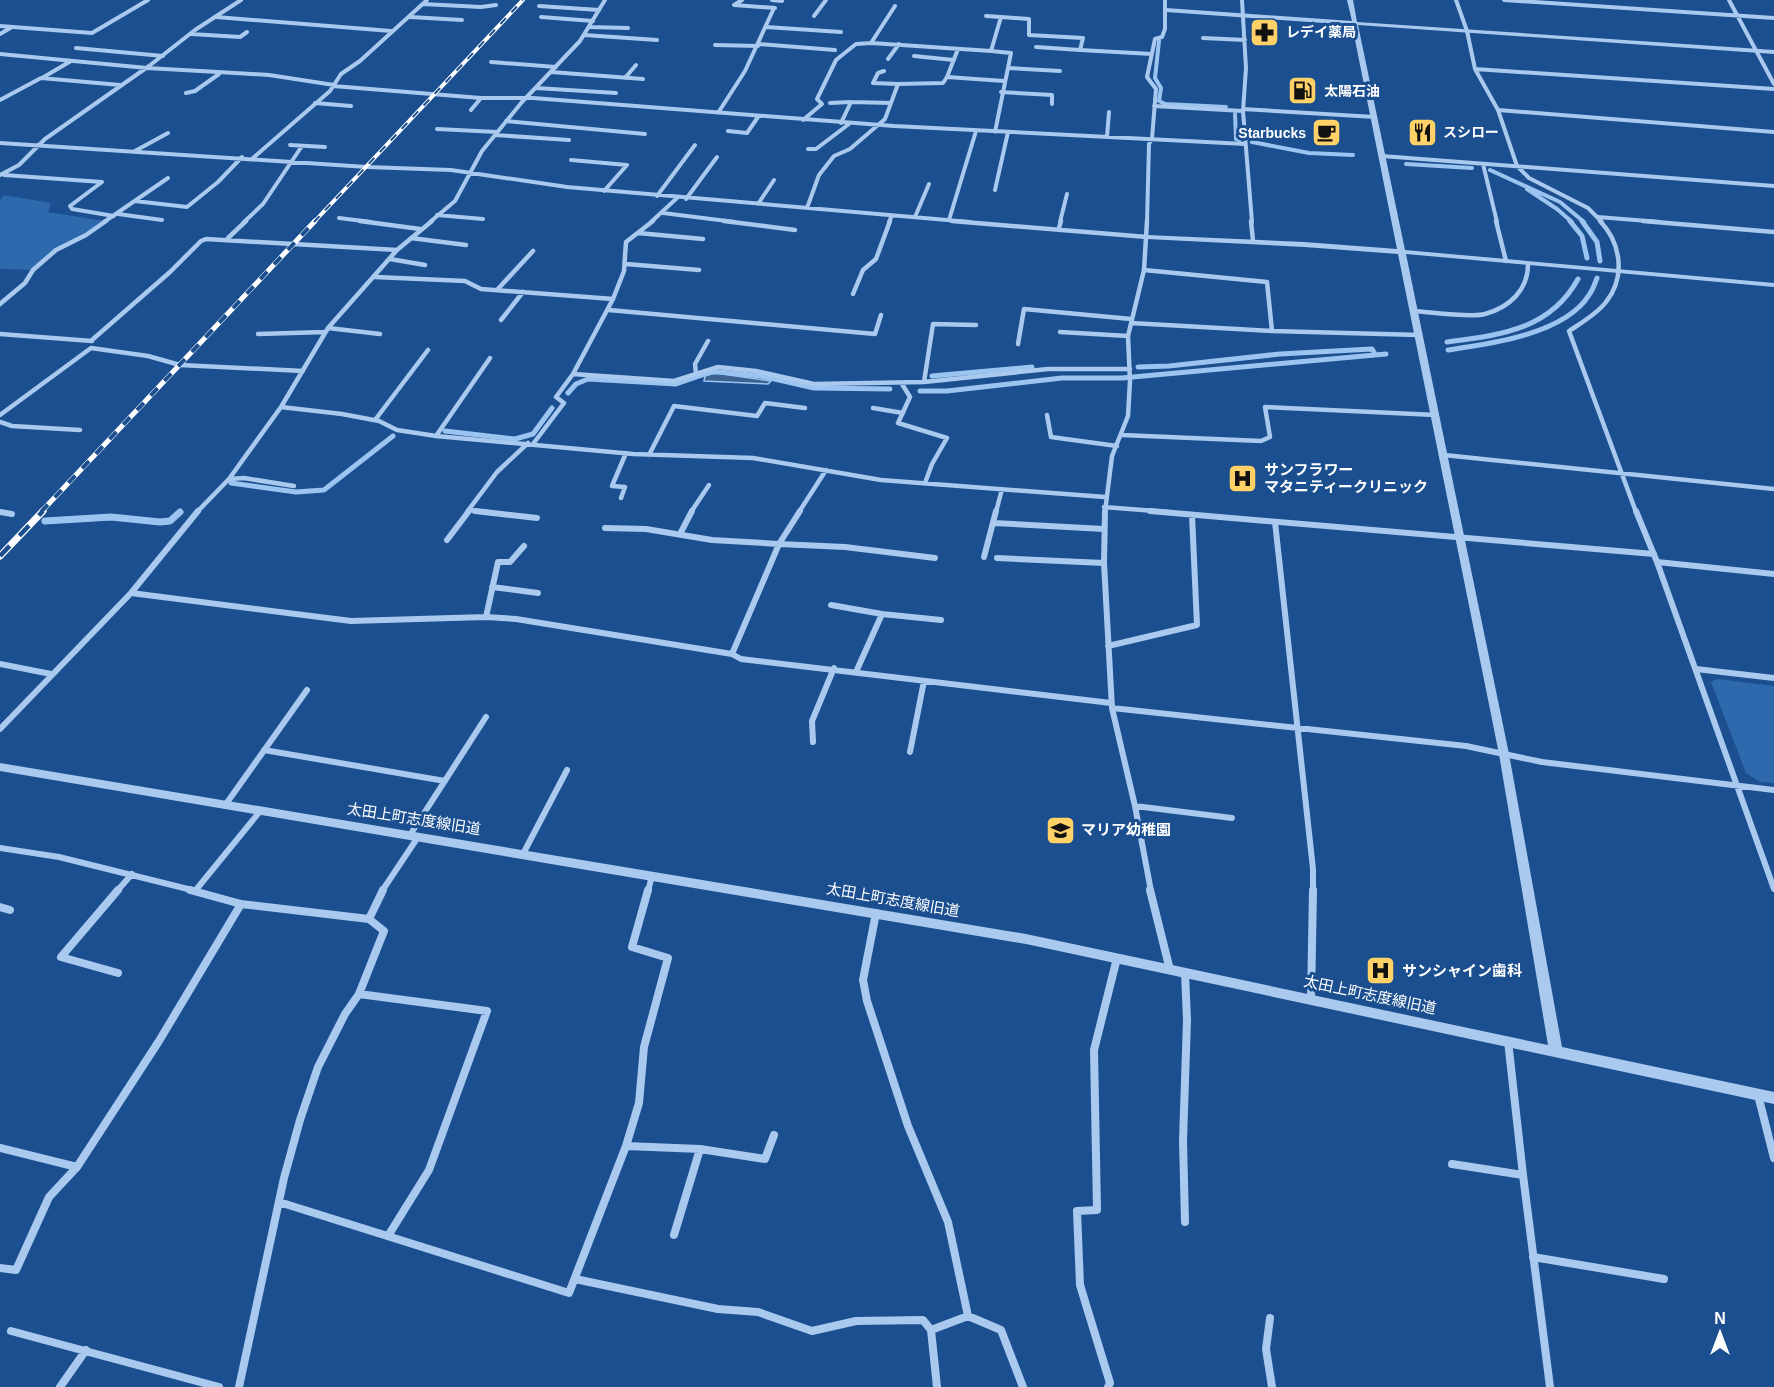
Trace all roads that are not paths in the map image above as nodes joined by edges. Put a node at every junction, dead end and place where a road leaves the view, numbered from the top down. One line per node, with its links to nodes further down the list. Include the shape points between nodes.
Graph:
1 (148, 0): 33 (street, via 92,33)
2 (242, 0): 25 (street)
3 (605, 0): 18 (street)
4 (742, 0): 35 (street, via 734,4 775,8)
5 (772, 0): 13 (street)
6 (826, 0): 22 (street)
7 (1165, 0): 19 (street)
8 (1242, 0): 24 (street)
9 (1350, 0): 31 (street)
10 (1456, 0): 38 (street)
11 (1504, 0): 20 (street)
12 (1729, 0): 20 (street)
13 (782, 1)
14 (425, 2): 15 (street, via 481,7); 21 (street)
15 (496, 4)
16 (539, 6): 18 (street)
17 (895, 6): 47 (street)
18 (599, 10): 30 (street)
19 (1166, 10): 24 (street); 60 (street, via 1165,29 1155,39)
20 (1737, 15): 28 (street); 56 (street)
21 (410, 16): 29 (street); 37 (street)
22 (814, 16)
23 (986, 16): 27 (street)
24 (1243, 16): 31 (street); 46 (street)
25 (216, 17): 37 (street); 42 (street)
26 (540, 17): 30 (street)
27 (1001, 17): 55 (street, via 1029,19 1029,35 1083,38); 57 (street)
28 (1774, 18)
29 (462, 20)
30 (593, 21): 34 (street)
31 (1355, 23): 38 (street); 106 (street)
32 (0, 26): 33 (street)
33 (12, 27): 41 (street)
34 (590, 27): 36 (street); 43 (street)
35 (766, 27): 40 (street); 50 (street)
36 (628, 28)
37 (391, 31): 84 (street, via 341,74)
38 (1467, 31): 56 (street); 71 (street)
39 (247, 32): 42 (street, via 240,37)
40 (841, 32)
41 (0, 34)
42 (191, 34): 61 (street)
43 (584, 35): 45 (street); 68 (street)
44 (1203, 38): 46 (street)
45 (657, 40)
46 (1245, 40): 101 (street)
47 (870, 43): 48 (street); 107 (street, via 856,44 836,60 817,99 822,104)
48 (899, 44): 53 (street); 63 (street)
49 (715, 45): 50 (street)
50 (758, 45): 54 (street); 104 (street)
51 (1036, 47): 55 (street)
52 (76, 48): 61 (street)
53 (957, 49): 57 (street); 64 (street)
54 (835, 50)
55 (1080, 50): 60 (street)
56 (1756, 50): 58 (street); 82 (street)
57 (991, 51): 70 (street, via 1011,53)
58 (1774, 52)
59 (0, 54): 65 (street)
60 (1152, 54): 99 (street, via 1147,77 1156,89)
61 (164, 56): 69 (street)
62 (914, 56): 64 (street)
63 (888, 59)
64 (954, 60): 76 (street)
65 (71, 61): 69 (street); 77 (street)
66 (491, 62): 68 (street)
67 (636, 65): 78 (street)
68 (556, 67): 75 (street)
69 (147, 68): 74 (street); 83 (street)
70 (1008, 68): 73 (street); 80 (street)
71 (1475, 69): 86 (street); 102 (street)
72 (884, 71): 81 (street, via 878,73 873,83)
73 (1060, 71)
74 (218, 72): 84 (street, via 269,75); 88 (street, via 195,91)
75 (551, 72): 78 (street); 85 (street)
76 (947, 77): 80 (street); 81 (street, via 943,83)
77 (41, 78): 83 (street); 92 (street)
78 (625, 78): 79 (street)
79 (643, 79)
80 (1004, 81): 87 (street)
81 (898, 84): 96 (street)
82 (1774, 84)
83 (120, 85): 129 (street)
84 (333, 86): 90 (street); 94 (street)
85 (536, 88): 89 (street); 91 (street)
86 (1774, 89)
87 (1001, 92): 97 (street, via 1052,94); 115 (street)
88 (186, 93)
89 (616, 93)
90 (481, 98): 91 (street); 100 (street)
91 (525, 99): 104 (street); 108 (street)
92 (0, 100)
93 (851, 102): 95 (street); 96 (street); 109 (street)
94 (314, 103): 98 (street); 136 (street)
95 (830, 103)
96 (891, 103): 111 (street)
97 (1052, 104)
98 (351, 106)
99 (1154, 106): 101 (street); 122 (street)
100 (471, 110)
101 (1243, 110): 106 (street); 125 (street)
102 (1498, 110): 117 (street); 140 (street)
103 (1109, 112): 121 (street)
104 (718, 113): 105 (street)
105 (758, 117): 107 (street); 113 (street, via 747,133)
106 (1375, 117): 133 (street)
107 (803, 120): 109 (street)
108 (506, 121): 119 (street); 120 (street)
109 (841, 123): 110 (street)
110 (849, 123): 111 (street); 131 (street, via 816,149)
111 (878, 125): 114 (street); 155 (street, via 850,149 834,156 819,176)
112 (437, 129): 119 (street)
113 (728, 131)
114 (976, 131): 115 (street); 165 (street)
115 (995, 132): 116 (street)
116 (1008, 132): 121 (street); 147 (street)
117 (1774, 132)
118 (168, 133): 132 (street)
119 (496, 134): 123 (street); 141 (street)
120 (645, 134)
121 (1107, 137): 122 (street)
122 (1152, 139): 125 (street); 171 (street)
123 (569, 140)
124 (0, 143): 129 (street)
125 (1245, 144): 175 (street)
126 (695, 145): 150 (street)
127 (290, 146): 128 (street)
128 (302, 146): 130 (street); 138 (street)
129 (37, 147): 132 (street); 142 (street, via 19,165)
130 (325, 147)
131 (808, 148)
132 (135, 152): 134 (street)
133 (1382, 156): 139 (street); 179 (street)
134 (243, 157): 136 (street); 153 (street, via 187,207)
135 (717, 157): 152 (street)
136 (253, 158): 138 (street)
137 (571, 160): 148 (street, via 627,165)
138 (292, 161): 141 (street); 172 (street, via 263,204)
139 (1484, 164): 140 (street); 181 (street)
140 (1517, 166): 146 (street); 161 (street, via 1529,178 1573,199)
141 (471, 172): 148 (street); 158 (street, via 455,201)
142 (0, 175): 157 (street, via 102,182 70,206)
143 (168, 178): 153 (street)
144 (774, 180): 154 (street)
145 (929, 184): 160 (street)
146 (1774, 186)
147 (995, 190)
148 (604, 191): 150 (street)
149 (1067, 194): 166 (street)
150 (657, 196): 151 (street)
151 (678, 198): 152 (street); 156 (street)
152 (687, 199): 154 (street)
153 (135, 201): 157 (street)
154 (758, 204): 155 (street)
155 (807, 208): 159 (street)
156 (663, 213): 168 (street); 170 (street)
157 (116, 215): 164 (street); 194 (street, via 56,250)
158 (437, 215): 163 (street); 167 (street)
159 (892, 215): 160 (street); 192 (street, via 876,259 863,270)
160 (915, 217): 165 (street)
161 (1598, 217): 169 (street); 187 (street, via 1616,242)
162 (339, 218): 167 (street)
163 (483, 219)
164 (162, 220)
165 (949, 220): 166 (street)
166 (1059, 228): 171 (street)
167 (420, 229): 173 (street)
168 (795, 230)
169 (1774, 232)
170 (638, 233): 174 (street); 182 (street, via 626,242)
171 (1147, 237): 175 (street); 186 (street)
172 (228, 238): 177 (street); 209 (street, via 201,241)
173 (411, 238): 176 (street); 177 (street)
174 (703, 239)
175 (1253, 241): 179 (street)
176 (466, 245)
177 (397, 250): 180 (street)
178 (533, 251): 190 (street)
179 (1401, 252): 181 (street); 196 (street)
180 (390, 259): 184 (street); 188 (street)
181 (1506, 261): 183 (street)
182 (626, 264): 185 (street); 193 (street)
183 (1528, 264): 187 (street); 196 (street, via 1520,293 1484,315)
184 (425, 265)
185 (699, 270)
186 (1144, 270): 199 (street); 202 (street, via 1267,282)
187 (1617, 271): 189 (street); 239 (street, via 1616,283 1606,302 1569,331)
188 (375, 277): 190 (street, via 465,281 481,289); 201 (street)
189 (1774, 285)
190 (497, 290): 191 (street)
191 (523, 292): 193 (street); 198 (street)
192 (854, 294)
193 (614, 299): 195 (street)
194 (0, 304)
195 (609, 310): 197 (street, via 875,334); 216 (street)
196 (1414, 311): 207 (street)
197 (881, 315)
198 (501, 320)
199 (1131, 321): 202 (street); 208 (street); 211 (street, via 1024,309)
200 (976, 325): 219 (street, via 933,324)
201 (326, 330): 205 (street); 206 (street); 215 (street)
202 (1272, 331): 207 (street)
203 (1060, 332): 208 (street)
204 (0, 334): 209 (street)
205 (258, 334)
206 (380, 334)
207 (1419, 335): 227 (street)
208 (1128, 336): 218 (street)
209 (92, 340): 212 (street)
210 (708, 341): 217 (street, via 695,364)
211 (1018, 344)
212 (91, 348): 215 (street, via 180,365); 225 (street)
213 (428, 350): 228 (street)
214 (490, 358): 232 (street)
215 (303, 371): 221 (street)
216 (573, 374): 217 (street, via 674,381); 233 (street, via 556,397 564,403)
217 (696, 374): 220 (street, via 718,368 756,371 814,384)
218 (1130, 375): 219 (street, via 1048,369); 231 (street, via 1128,416)
219 (924, 382): 220 (street)
220 (902, 384): 224 (street, via 910,397)
221 (281, 407): 228 (street); 240 (street)
222 (805, 408): 236 (street, via 765,403 757,416 674,406)
223 (873, 408): 224 (street)
224 (903, 412): 241 (street, via 898,423 948,438)
225 (0, 415)
226 (1047, 415): 234 (street, via 1051,437)
227 (1436, 415): 231 (street, via 1264,407 1270,437 1261,441); 237 (street)
228 (375, 420): 232 (street, via 397,430)
229 (0, 422): 230 (street)
230 (80, 430)
231 (1122, 435): 234 (street)
232 (436, 436): 233 (street)
233 (531, 444): 235 (street); 249 (street, via 497,472)
234 (1117, 446): 246 (street)
235 (626, 453): 236 (street); 247 (street, via 612,486 625,487)
236 (649, 454): 238 (street, via 753,458)
237 (1444, 455): 239 (street); 259 (street)
238 (826, 470): 241 (street); 261 (street)
239 (1620, 474): 245 (street); 263 (street)
240 (229, 479): 243 (street); 271 (street, via 187,522)
241 (925, 483): 244 (street)
242 (709, 485): 258 (street)
243 (294, 486)
244 (1002, 489): 246 (street); 255 (street)
245 (1774, 489)
246 (1105, 497): 248 (street)
247 (621, 498)
248 (1104, 507): 252 (street); 257 (street)
249 (469, 510): 253 (street); 260 (street)
250 (0, 512): 251 (street)
251 (12, 514)
252 (1192, 515): 254 (street); 277 (street, via 1197,625)
253 (537, 518)
254 (1275, 522): 259 (street); 289 (street)
255 (994, 523): 257 (street); 264 (street)
256 (605, 528): 258 (street)
257 (1104, 529): 268 (street)
258 (680, 534): 261 (street)
259 (1460, 535): 263 (street); 294 (street)
260 (447, 540)
261 (779, 544): 265 (street); 278 (street)
262 (524, 546): 270 (street, via 510,562 498,562)
263 (1654, 554): 267 (street)
264 (984, 557)
265 (935, 558)
266 (997, 558): 268 (street)
267 (1657, 562): 269 (street); 281 (street)
268 (1104, 564): 277 (street)
269 (1774, 574)
270 (492, 587): 272 (street); 275 (street)
271 (131, 593): 275 (street, via 351,621); 283 (street)
272 (538, 593)
273 (831, 605): 274 (street)
274 (882, 614): 276 (street); 282 (street)
275 (486, 617): 278 (street)
276 (940, 620)
277 (1108, 646): 287 (street)
278 (732, 654): 280 (street, via 741,659)
279 (0, 664): 283 (street)
280 (834, 668): 282 (street); 291 (street, via 812,721)
281 (1696, 669): 284 (street); 298 (street)
282 (856, 672): 285 (street)
283 (51, 674): 290 (street)
284 (1774, 678)
285 (924, 681): 287 (street); 293 (street)
286 (307, 690): 292 (street)
287 (1112, 705): 289 (street); 301 (street)
288 (486, 717): 297 (street)
289 (1299, 728): 294 (street); 321 (street, via 1313,869)
290 (0, 729)
291 (813, 742)
292 (264, 750): 297 (street); 300 (street)
293 (910, 752)
294 (1504, 753): 298 (street, via 1542,762); 323 (street)
295 (0, 767): 300 (street, 太田上町志度線旧道)
296 (567, 770): 306 (street)
297 (445, 781): 304 (street)
298 (1737, 786): 299 (street); 309 (street)
299 (1774, 790)
300 (226, 804): 302 (street, 太田上町志度線旧道)
301 (1135, 806): 303 (street); 317 (street, via 1144,865)
302 (261, 810): 304 (street, 太田上町志度線旧道); 310 (street)
303 (1232, 818)
304 (414, 836): 306 (street, 太田上町志度線旧道); 315 (street)
305 (0, 848): 307 (street)
306 (523, 854): 308 (street, 太田上町志度線旧道)
307 (132, 874): 310 (street); 318 (street, via 61,957)
308 (652, 876): 314 (street, 太田上町志度線旧道); 327 (street, via 632,947 668,958 644,1047 639,1102)
309 (1774, 889)
310 (195, 891): 311 (street)
311 (241, 904): 315 (street); 332 (street)
312 (0, 907): 313 (street)
313 (10, 910)
314 (876, 913): 316 (street, 太田上町志度線旧道); 342 (street, via 863,980 867,1002 908,1126 948,1222)
315 (369, 919): 320 (street, via 384,931)
316 (1116, 958): 317 (street, 太田上町志度線旧道); 352 (street, via 1094,1050 1096,1210 1077,1211 1080,1285)
317 (1170, 970): 319 (street, 太田上町志度線旧道)
318 (118, 973)
319 (1185, 973): 321 (street, 太田上町志度線旧道); 335 (street)
320 (359, 994): 334 (street, via 318,1067); 337 (street, via 487,1011 429,1170)
321 (1311, 1000): 322 (street, 太田上町志度線旧道)
322 (1508, 1041): 323 (street, 太田上町志度線旧道); 333 (street)
323 (1556, 1052): 324 (street, 太田上町志度線旧道)
324 (1758, 1094): 325 (street, 太田上町志度線旧道); 330 (street)
325 (1774, 1098)
326 (774, 1136): 329 (street, via 765,1159)
327 (626, 1146): 329 (street); 340 (street)
328 (0, 1148): 332 (street)
329 (700, 1149): 336 (street)
330 (1774, 1158)
331 (1452, 1164): 333 (street)
332 (77, 1167): 339 (street, via 49,1197 16,1270)
333 (1523, 1175): 338 (street)
334 (279, 1202): 337 (street); 349 (street)
335 (1185, 1222)
336 (674, 1235)
337 (388, 1236): 340 (street, via 569,1293)
338 (1533, 1257): 341 (street); 354 (street)
339 (0, 1268)
340 (575, 1279): 344 (street, via 718,1309 758,1312 812,1331 856,1321 901,1320 923,1320)
341 (1664, 1279)
342 (968, 1316): 344 (street); 351 (street, via 1001,1330)
343 (1270, 1318): 353 (street, via 1266,1349)
344 (931, 1330): 350 (street)
345 (11, 1331): 346 (street)
346 (86, 1350): 347 (street); 348 (street)
347 (60, 1387)
348 (219, 1387)
349 (239, 1387)
350 (937, 1387)
351 (1023, 1387)
352 (1108, 1387)
353 (1272, 1387)
354 (1550, 1387)

